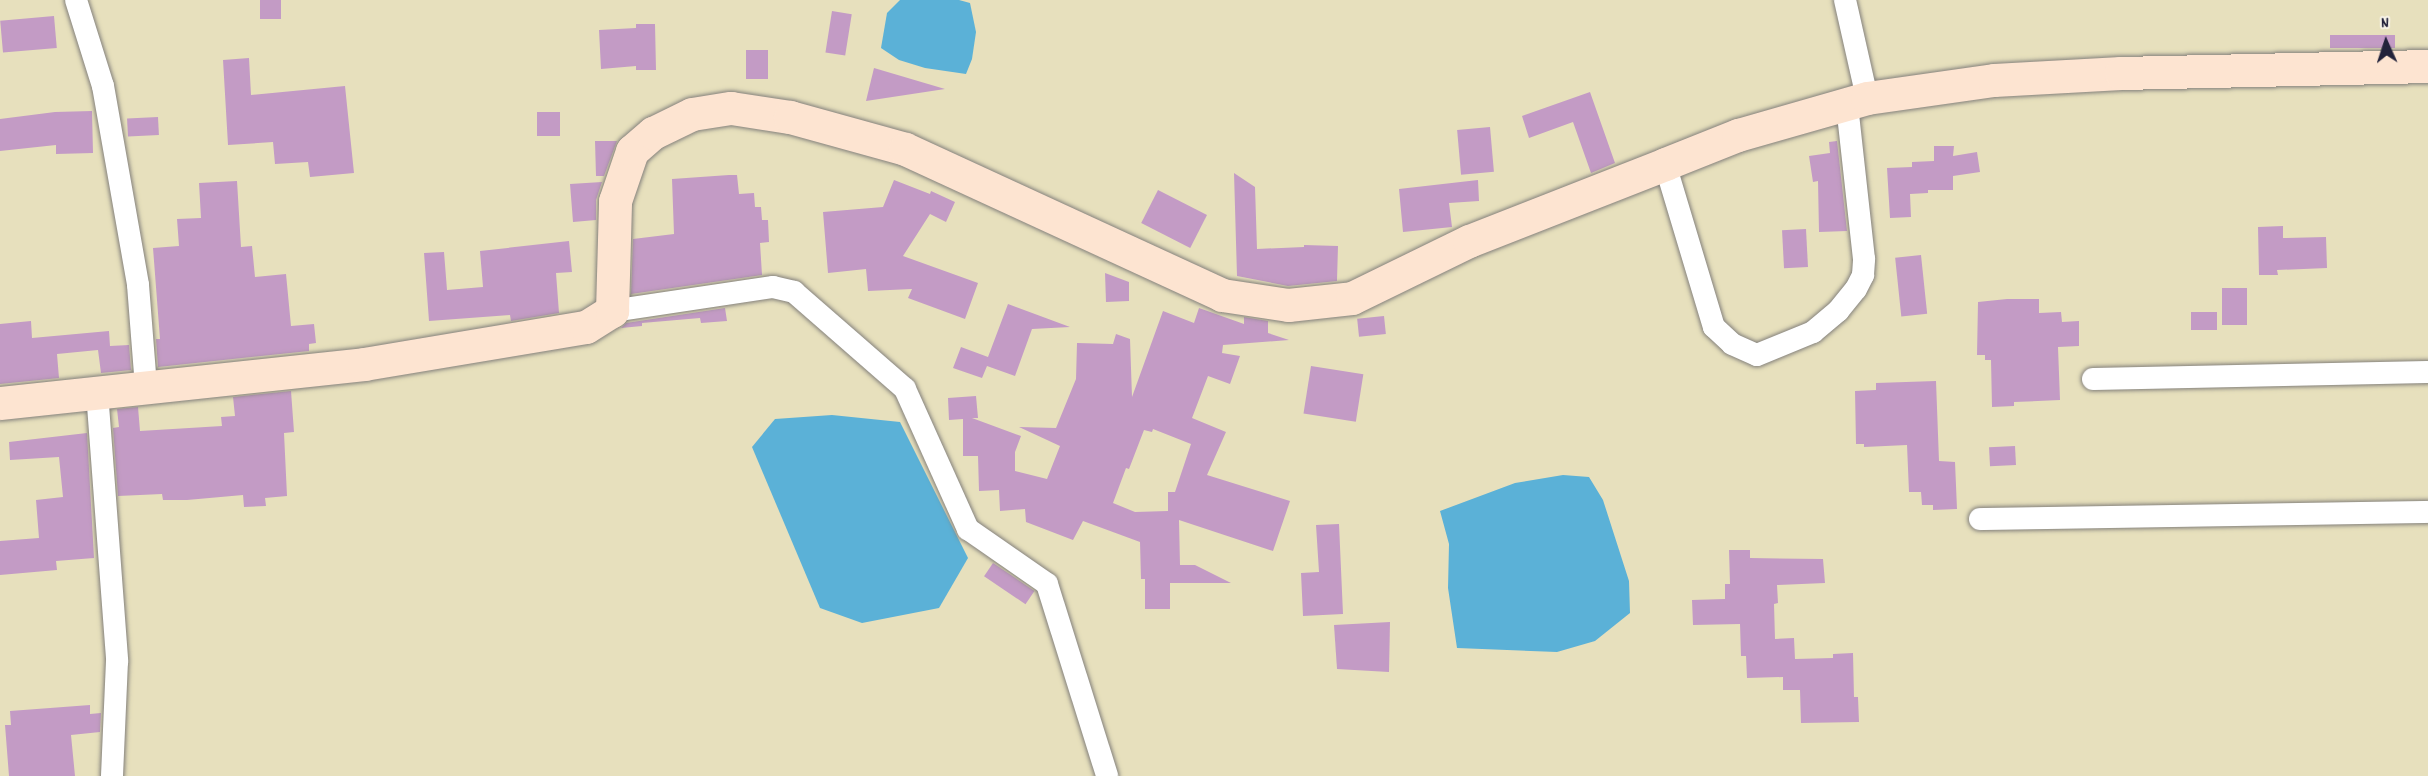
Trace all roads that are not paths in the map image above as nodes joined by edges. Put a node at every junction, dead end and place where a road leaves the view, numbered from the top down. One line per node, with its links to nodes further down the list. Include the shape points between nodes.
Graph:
1 (76, 0): 9 (street, via 103,86 138,285)
2 (1845, 0): 4 (street)
3 (2428, 66): 4 (main road, via 2017,79)
4 (1857, 102): 5 (main road, via 1738,135); 5 (street, via 1863,275 1838,311 1813,332 1757,355 1732,344 1714,327)
5 (1665, 164): 6 (main road, via 1468,241 1352,298 1288,305 1222,295 905,149 790,117 731,108 692,114 653,133 632,151 615,201)
6 (612, 311): 9 (main road, via 586,327 364,364); 15 (street, via 773,287 794,292 905,389 968,529 1047,584)
7 (2428, 372): 8 (street)
8 (2092, 379)
9 (146, 387): 10 (main road)
10 (97, 392): 11 (main road); 14 (street, via 117,661)
11 (0, 404)
12 (2428, 512): 13 (street)
13 (1980, 519)
14 (112, 776)
15 (1107, 776)

